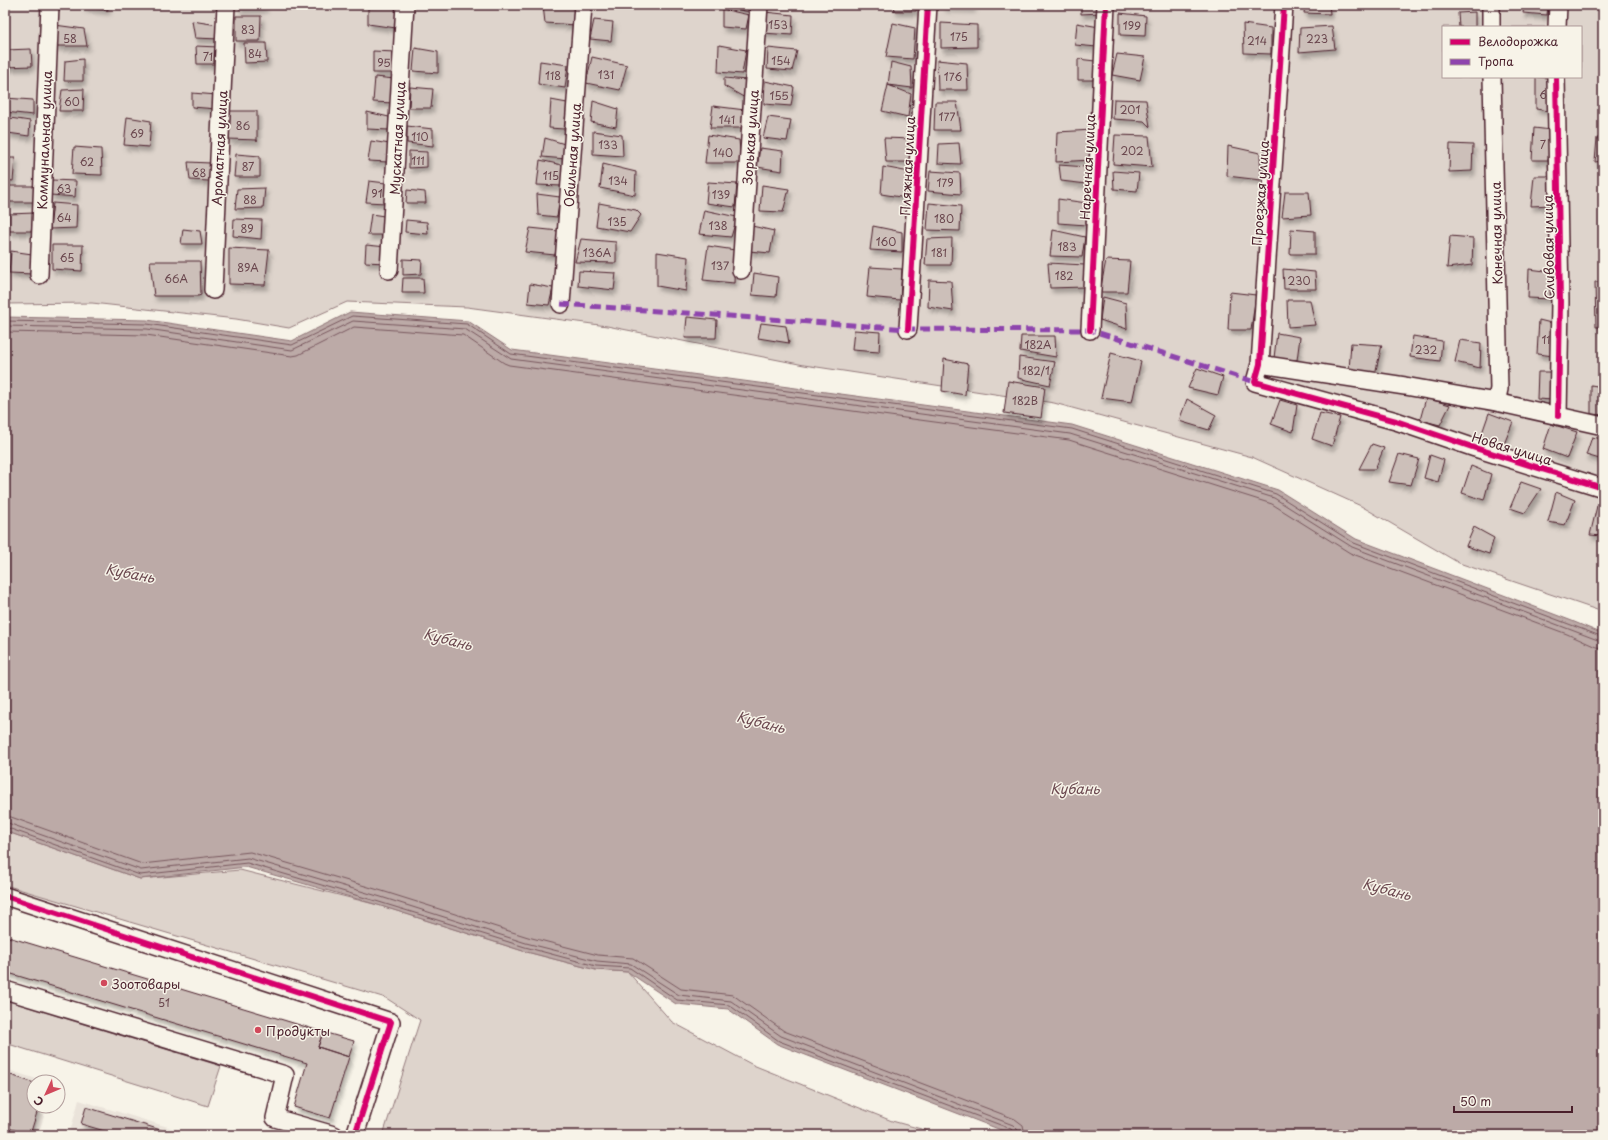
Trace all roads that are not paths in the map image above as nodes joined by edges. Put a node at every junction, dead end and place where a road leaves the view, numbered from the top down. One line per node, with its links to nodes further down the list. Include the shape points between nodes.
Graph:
1 (50, 5): 17 (street, Коммунальная улица)
2 (226, 5): 18 (street, Ароматная улица)
3 (405, 5): 15 (street, Мускатная улица)
4 (583, 5): 19 (street, Обильная улица)
5 (759, 5): 16 (street, Зорькая улица)
6 (928, 5): 20 (street, Пляжная улица)
7 (1106, 5): 21 (street, Наречная улица)
8 (1284, 5): 22 (street, Проезжая улица)
9 (1491, 5): 11 (street)
10 (1558, 5): 12 (street)
11 (1491, 26)
12 (1557, 26)
13 (1492, 78): 23 (street, Конечная улица)
14 (1556, 78): 24 (street, Сливовая улица, via 1560,302)
15 (390, 270)
16 (741, 270)
17 (39, 275)
18 (213, 290)
19 (561, 304)
20 (908, 329)
21 (1090, 330)
22 (1260, 364): 23 (street, via 1404,386); 25 (street, Проезжая улица, via 1255,382)
23 (1497, 396): 24 (street)
24 (1558, 416): 26 (street)
25 (1396, 421): 27 (street, Новая улица)
26 (1603, 426)
27 (1603, 488)
28 (5, 896): 31 (street, via 391,1022)
29 (5, 990): 30 (street, via 285,1075 275,1118)
30 (334, 1135)
31 (355, 1135)

